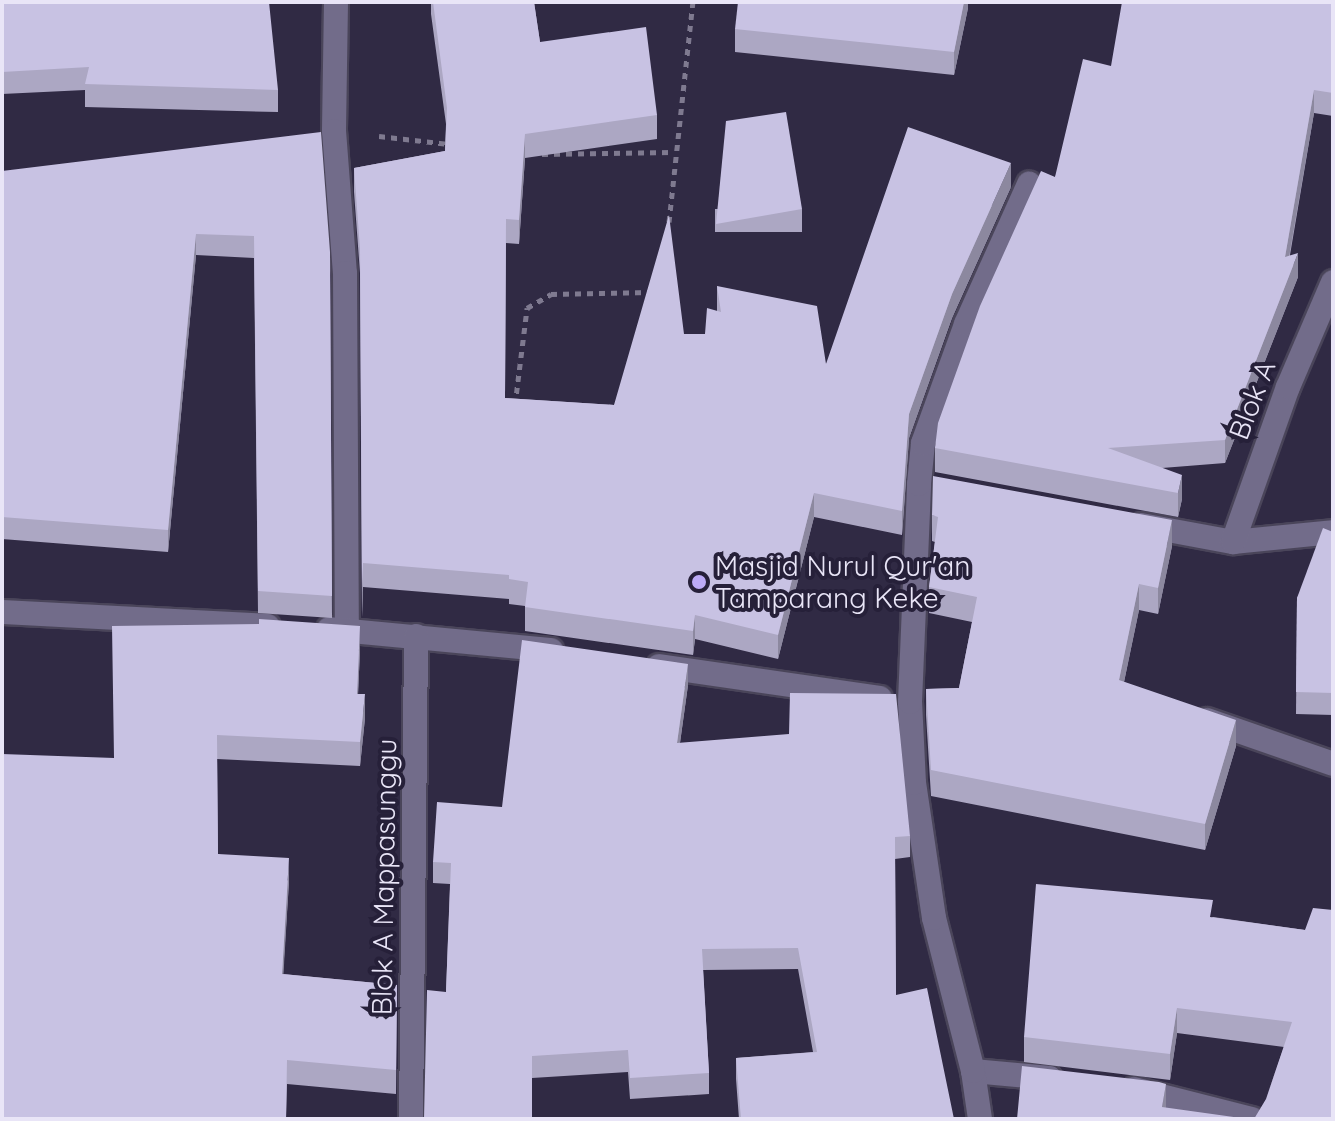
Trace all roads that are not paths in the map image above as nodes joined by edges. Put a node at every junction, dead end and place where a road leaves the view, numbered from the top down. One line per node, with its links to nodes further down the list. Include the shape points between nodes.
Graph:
1 (336, 2): 10 (street, via 334,131 345,273)
2 (1029, 184): 4 (street, via 966,324 923,443)
3 (1333, 282): 8 (street, Blok A, via 1288,387)
4 (919, 484): 5 (street); 14 (street)
5 (950, 490)
6 (1123, 522): 8 (street)
7 (1333, 532): 8 (street)
8 (1233, 542)
9 (2, 612): 10 (street)
10 (347, 631): 11 (street)
11 (416, 636): 12 (street); 20 (street, Blok A Mappasunggu)
12 (570, 653)
13 (632, 662): 14 (street)
14 (910, 702): 17 (street, via 914,783 934,918)
15 (1190, 714): 16 (street)
16 (1333, 764)
17 (973, 1071): 18 (street); 21 (street)
18 (1077, 1081)
19 (1105, 1085): 22 (street, via 1162,1093)
20 (411, 1119)
21 (980, 1119)
22 (1252, 1119)

